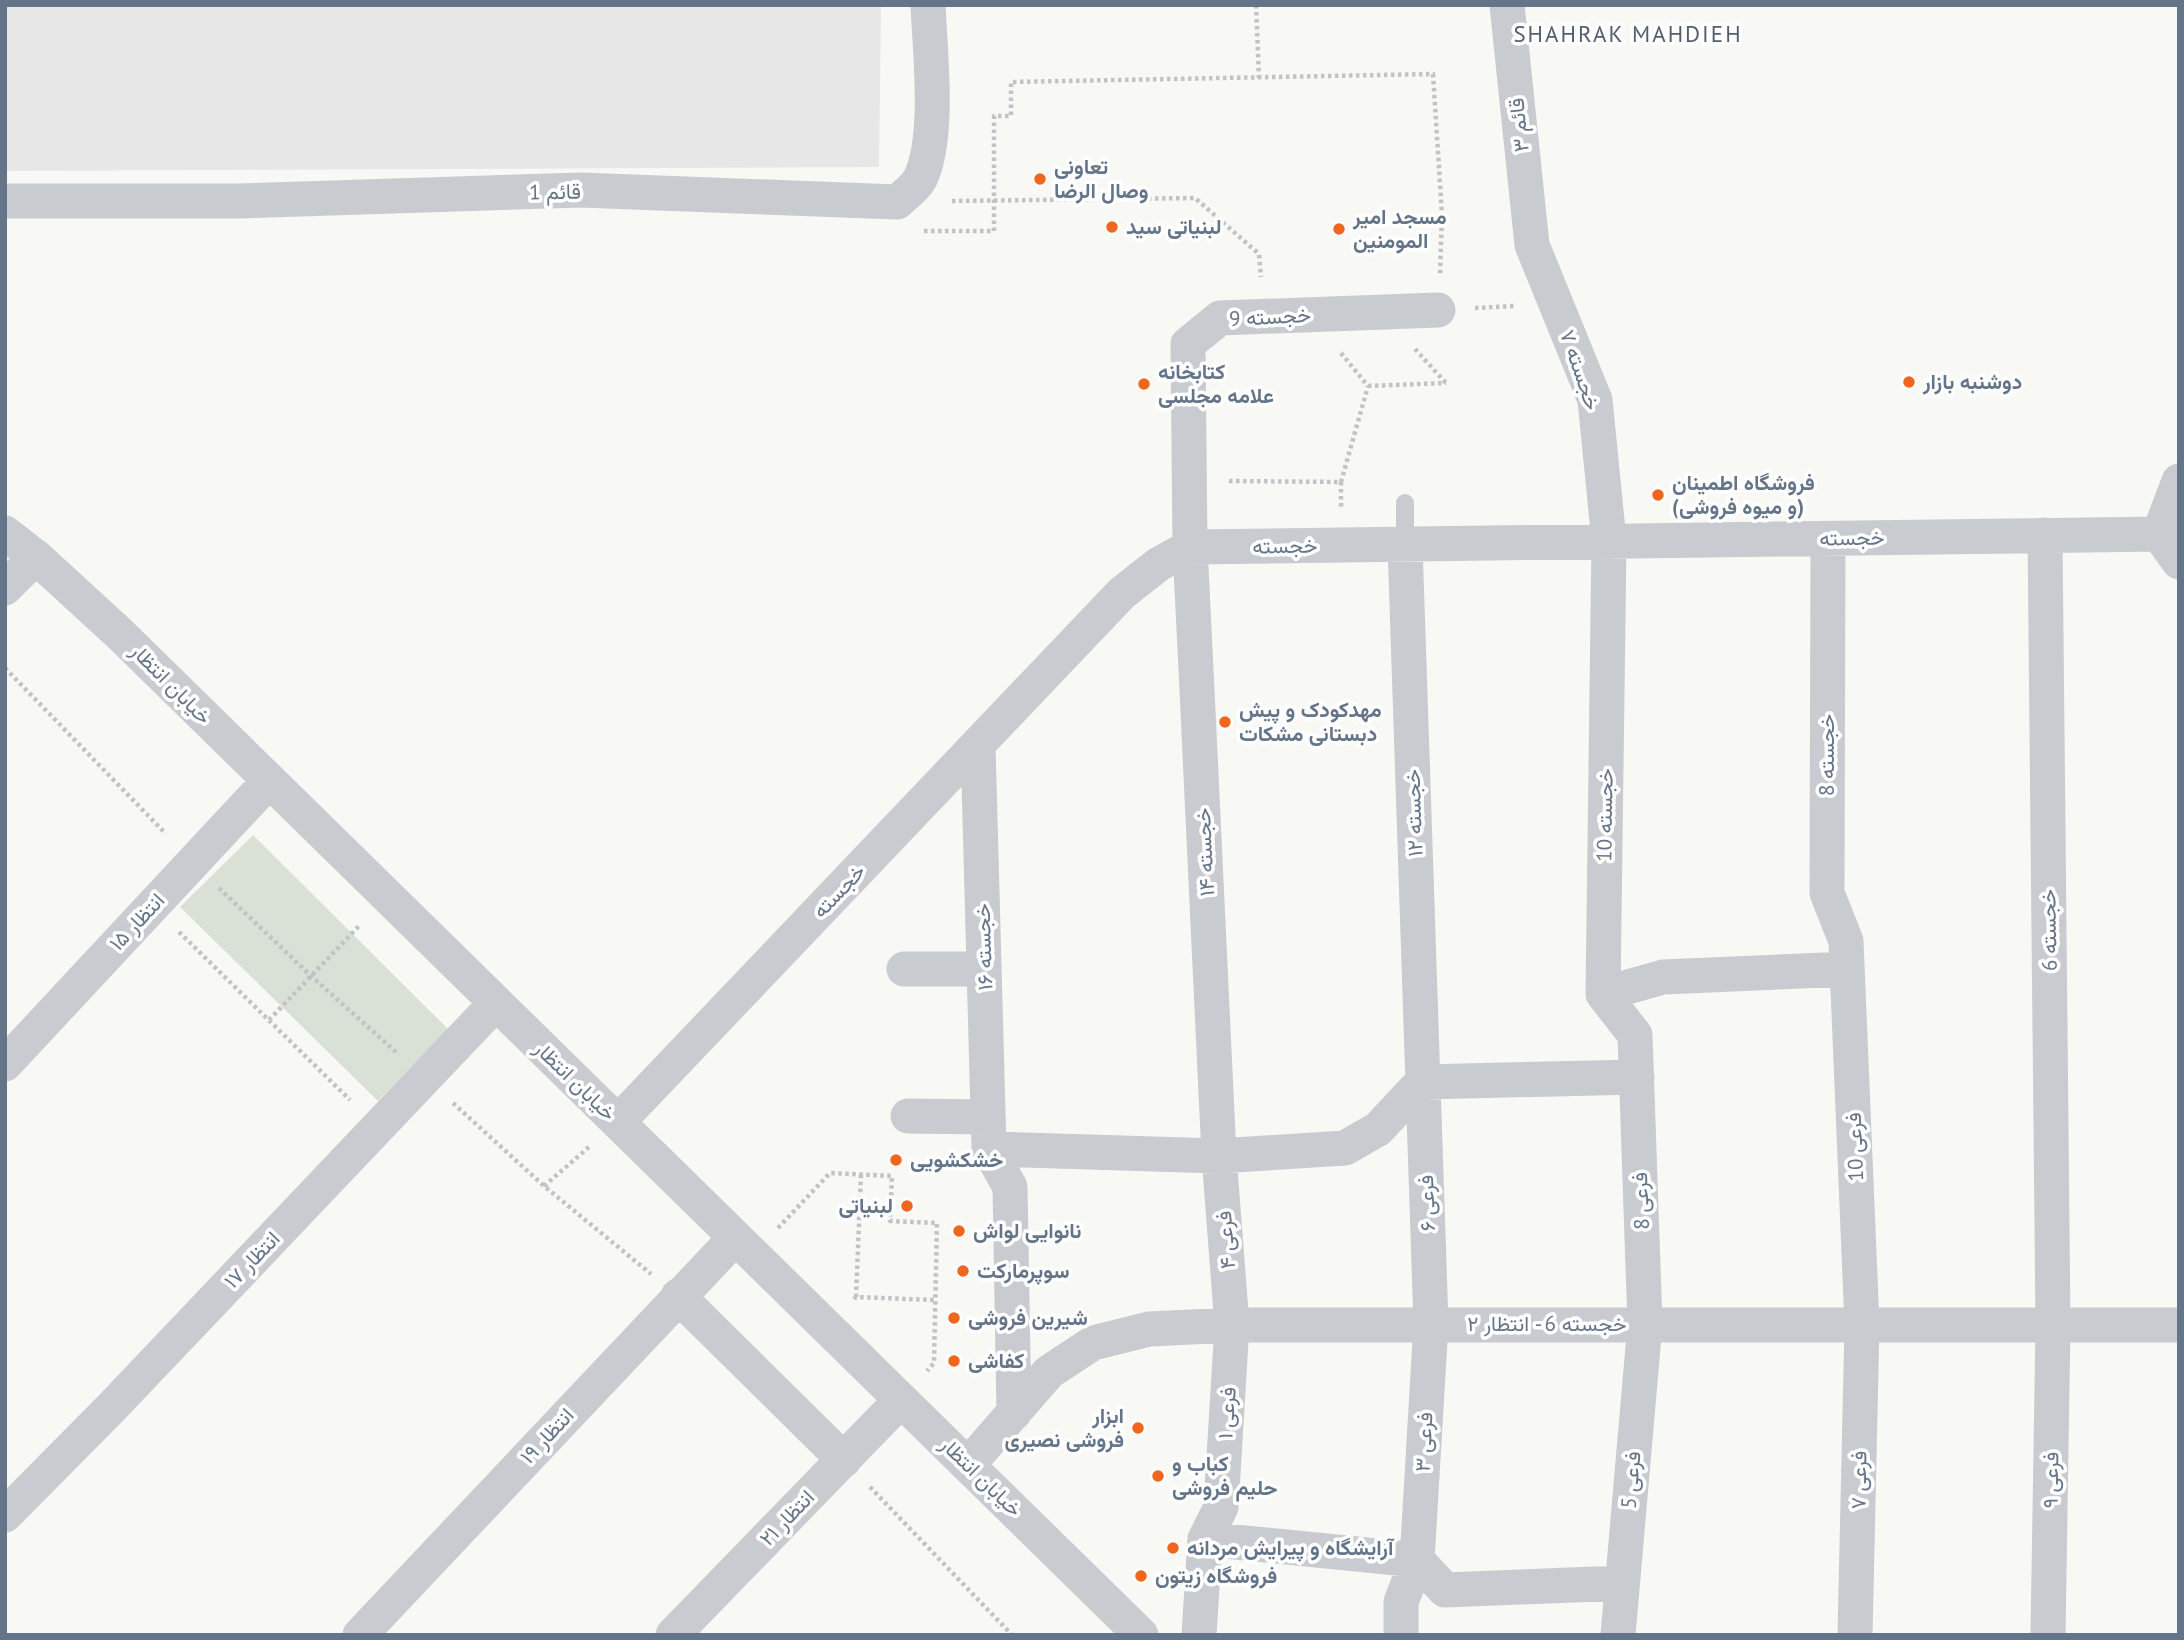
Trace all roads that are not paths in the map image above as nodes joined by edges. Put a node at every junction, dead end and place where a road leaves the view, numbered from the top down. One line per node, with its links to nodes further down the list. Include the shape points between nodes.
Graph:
1 (928, 5): 3 (street, قائم 1, via 931,117 926,161 918,182 897,202 581,190 240,201)
2 (1507, 5): 4 (street, قائم ۳)
3 (5, 201)
4 (1532, 245): 12 (street, خجسته ۷, via 1595,400)
5 (1438, 310): 14 (street, خجسته 9, via 1220,318 1188,344)
6 (2179, 481): 9 (street)
7 (1405, 503): 13 (lane)
8 (5, 533): 15 (street, خیابان انتظار)
9 (2159, 534): 10 (street, خجسته); 16 (street)
10 (2045, 535): 11 (street, خجسته); 38 (street, خجسته 6)
11 (1828, 538): 12 (street, خجسته); 20 (street, خجسته 8, via 1827,893 1846,942)
12 (1609, 541): 13 (street, خجسته); 23 (street, خجسته 10)
13 (1405, 544): 14 (street, خجسته); 27 (street, خجسته ۱۲)
14 (1190, 547): 18 (street, خجسته, via 1122,593); 31 (street, خجسته ۱۴)
15 (36, 556): 17 (street); 19 (street, خیابان انتظار)
16 (2179, 562)
17 (5, 588)
18 (978, 745): 22 (street, خجسته ۱۶); 29 (street, خجسته)
19 (270, 781): 24 (street, خیابان انتظار); 25 (street, انتظار ۱۵)
20 (1847, 968): 23 (street, via 1663,977); 37 (street, فرعی 10)
21 (904, 969): 22 (street)
22 (984, 969): 30 (street, خجسته ۱۶)
23 (1603, 994): 26 (street, via 1636,1035)
24 (496, 1003): 29 (street, خیابان انتظار); 44 (street, انتظار ۱۷)
25 (5, 1064)
26 (1637, 1077): 27 (street); 35 (street, فرعی 8)
27 (1422, 1082): 31 (street, via 1378,1129 1345,1148); 34 (street, فرعی ۶)
28 (908, 1116): 30 (street)
29 (618, 1122): 32 (street, خیابان انتظار)
30 (988, 1133): 31 (street); 41 (street, via 1010,1187)
31 (1220, 1156): 36 (street, فرعی ۴)
32 (744, 1246): 33 (street, انتظار ۱۹); 40 (street, خیابان انتظار)
33 (678, 1296): 42 (street); 49 (street, انتظار ۱۹)
34 (1431, 1324): 35 (street, خجسته 6 - انتظار ۲); 36 (street, خجسته 6 - انتظار ۲); 46 (street, فرعی ۳)
35 (1645, 1324): 37 (street, خجسته 6 - انتظار ۲); 47 (street, فرعی 5)
36 (1232, 1325): 41 (street, خجسته 6 - انتظار ۲, via 1149,1329 1093,1343 1049,1372); 45 (street, فرعی ۱, via 1221,1507)
37 (1862, 1325): 38 (street, خجسته 6 - انتظار ۲); 54 (street, فرعی ۷)
38 (2053, 1325): 39 (street, خجسته 6 - انتظار ۲); 55 (street, فرعی ۹)
39 (2179, 1325)
40 (901, 1400): 42 (street, انتظار ۲۱); 43 (street, خیابان انتظار)
41 (1014, 1413): 43 (street, خجسته 6 - انتظار ۲)
42 (844, 1460): 50 (street, انتظار ۲۱)
43 (968, 1465): 48 (street, خیابان انتظار)
44 (5, 1515)
45 (1205, 1539): 46 (street); 51 (street)
46 (1417, 1560): 47 (street, via 1446,1590); 52 (street, فرعی ۳, via 1402,1602)
47 (1622, 1583): 53 (street, فرعی 5)
48 (1133, 1632)
49 (360, 1635)
50 (673, 1635)
51 (1199, 1635)
52 (1401, 1635)
53 (1618, 1635)
54 (1855, 1635)
55 (2048, 1635)

